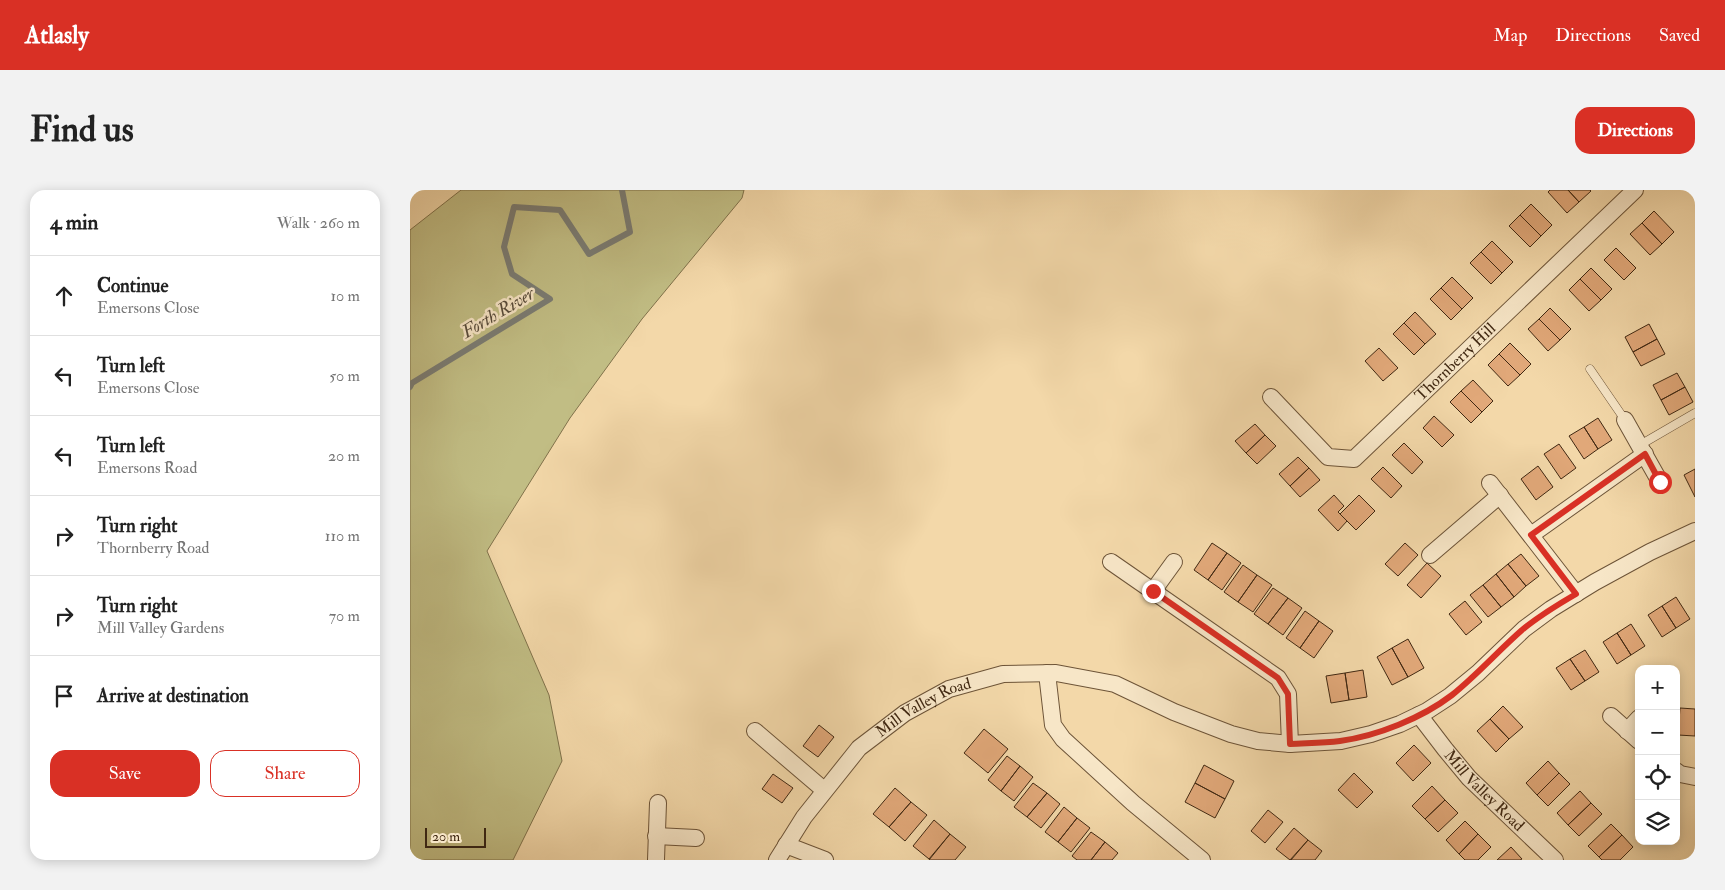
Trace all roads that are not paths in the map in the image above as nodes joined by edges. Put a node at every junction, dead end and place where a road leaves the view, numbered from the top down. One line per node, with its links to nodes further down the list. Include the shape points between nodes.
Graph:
1 (1635, 190): 3 (street, Thornberry Hill, via 1354,459 1328,457)
2 (1590, 369): 5 (lane)
3 (1271, 397)
4 (1695, 413): 6 (lane)
5 (1626, 420): 6 (street)
6 (1642, 450): 7 (street); 9 (street)
7 (1660, 482)
8 (1695, 531): 14 (street, Mill Valley Road)
9 (1531, 535): 10 (street, via 1495,489); 14 (street)
10 (1430, 555)
11 (1111, 562): 13 (street)
12 (1174, 562): 13 (street)
13 (1153, 591): 20 (street, via 1278,678 1288,694)
14 (1576, 594): 16 (street, Mill Valley Road, via 1524,629 1450,696)
15 (1047, 673): 20 (street, Mill Valley Road, via 1115,684 1231,734); 23 (street, Mill Valley Road, via 1003,674 949,689 905,713 859,748); 31 (street, via 1053,725 1064,739 1133,803)
16 (1420, 714): 20 (street, Mill Valley Road, via 1385,729 1340,741); 32 (street, Mill Valley Road, via 1469,778)
17 (1611, 716): 19 (street)
18 (755, 731): 23 (street)
19 (1633, 736)
20 (1290, 744)
21 (1680, 774): 22 (street)
22 (1695, 777)
23 (824, 790): 27 (street, Mill Valley Road)
24 (658, 803): 25 (street)
25 (656, 836): 26 (street); 28 (street)
26 (696, 838)
27 (786, 845): 29 (street, Mill Valley Road); 30 (street)
28 (656, 860)
29 (777, 860)
30 (825, 860)
31 (1202, 860)
32 (1555, 860)

